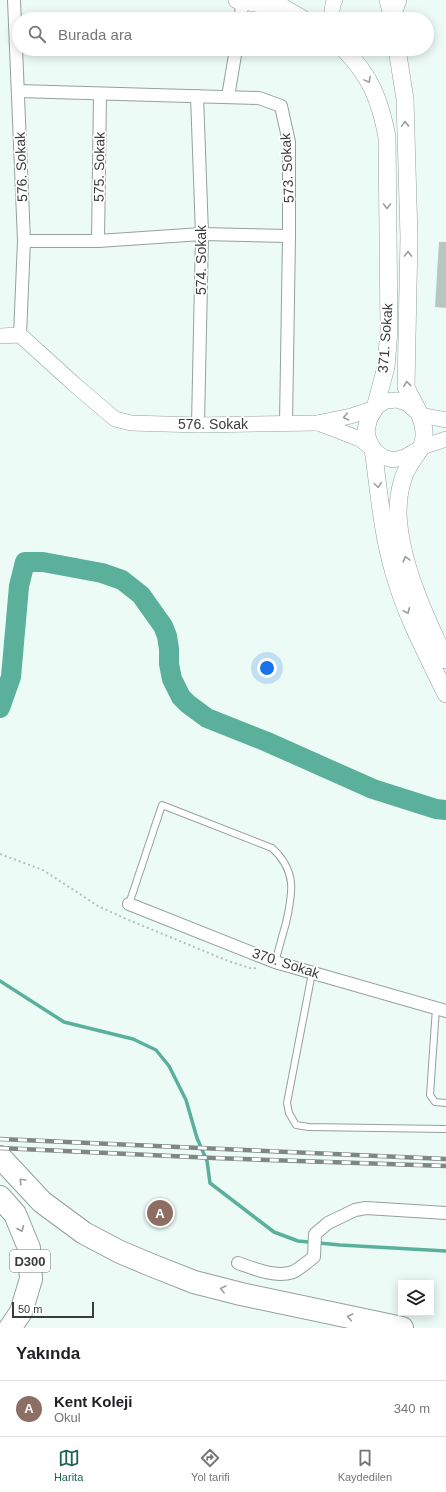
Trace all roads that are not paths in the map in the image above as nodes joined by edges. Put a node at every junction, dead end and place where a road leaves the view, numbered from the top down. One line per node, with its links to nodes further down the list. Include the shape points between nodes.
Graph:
1 (14, 0): 6 (street, 576. Sokak)
2 (240, 0): 7 (street); 8 (main road, via 284,8)
3 (335, 0): 9 (street)
4 (388, 0): 10 (main road)
5 (399, 0): 11 (street)
6 (15, 12)
7 (240, 12)
8 (291, 12)
9 (332, 12)
10 (391, 12)
11 (395, 12)
12 (16, 56): 16 (street, 576. Sokak)
13 (235, 56): 19 (street)
14 (351, 56): 26 (main road, 371. Sokak, one-way to 26, via 368,79 383,116 387,137 388,330 386,367)
15 (399, 56): 27 (main road, 371. Sokak, one-way to 15, via 406,387 409,237 404,98)
16 (18, 92): 17 (street, 573. Sokak); 22 (street, 576. Sokak)
17 (100, 94): 18 (street, 573. Sokak); 23 (street, 575. Sokak)
18 (197, 96): 19 (street, 573. Sokak); 20 (street, 574. Sokak)
19 (228, 97): 21 (street, 573. Sokak, via 259,98 281,106 288,142)
20 (202, 234): 21 (street); 23 (street); 31 (street, 574. Sokak)
21 (289, 236): 30 (street, 573. Sokak)
22 (24, 241): 23 (street); 24 (street, 576. Sokak)
23 (98, 241)
24 (20, 335): 25 (street); 31 (street, 576. Sokak, via 115,419 131,423)
25 (0, 336)
26 (375, 408): 27 (street, via 386,401 397,400 408,404); 29 (street, one-way to 29); 34 (main road, 371. Sokak, via 368,418 366,430)
27 (420, 415): 28 (street); 33 (main road, 371. Sokak, via 424,432)
28 (446, 420)
29 (317, 423): 30 (street, 576. Sokak); 34 (street, via 360,439)
30 (286, 424): 31 (street, 576. Sokak)
31 (198, 425)
32 (446, 438): 33 (street)
33 (422, 447): 34 (street, via 405,457 393,460); 35 (main road, one-way to 33, via 430,628 404,558 398,513 401,484 410,464)
34 (373, 450): 36 (main road, 371. Sokak, one-way to 36, via 385,536 394,572 405,606)
35 (446, 660)
36 (446, 694)
37 (129, 904): 38 (street, 370. Sokak); 38 (lane, via 162,805 272,848 282,859 289,873 292,889)
38 (276, 962): 39 (street, 370. Sokak)
39 (312, 973): 40 (street, 370. Sokak); 42 (lane, via 287,1103 296,1125 309,1128)
40 (441, 1009): 41 (lane, via 430,1095 435,1102)
41 (446, 1103)
42 (446, 1129)
43 (0, 1157): 48 (highway, one-way to 43, via 194,1282 120,1252 84,1233 42,1202)
44 (0, 1197): 47 (highway, D300, one-way to 47, via 15,1214 29,1248 31,1279 21,1312)
45 (446, 1213): 46 (street, via 366,1208 355,1210 328,1223 315,1234 314,1257 294,1272 276,1274)
46 (238, 1263)
47 (10, 1328)
48 (402, 1328)

